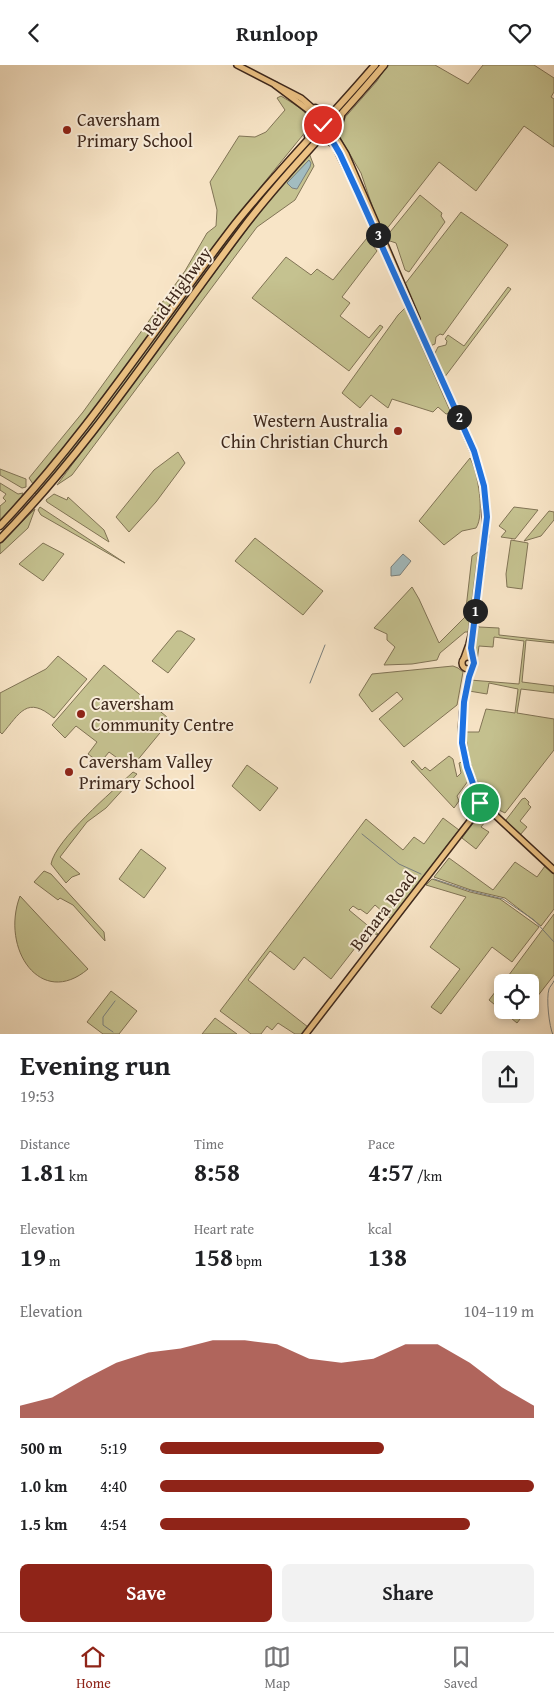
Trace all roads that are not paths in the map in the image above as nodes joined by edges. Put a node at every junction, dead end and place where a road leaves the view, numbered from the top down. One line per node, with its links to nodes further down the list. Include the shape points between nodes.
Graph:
1 (237, 65): 4 (main road)
2 (375, 65): 6 (highway, Reid Highway)
3 (384, 65): 7 (highway, Reid Highway)
4 (275, 85): 5 (main road); 8 (main road)
5 (315, 108): 6 (highway); 9 (main road)
6 (334, 112): 9 (highway, Reid Highway)
7 (342, 113): 9 (highway, Reid Highway); 10 (highway)
8 (315, 116): 9 (main road); 12 (highway, via 315,125)
9 (326, 126): 10 (main road); 11 (highway, Reid Highway); 12 (highway, Reid Highway); 13 (main road)
10 (336, 134): 14 (main road, via 415,310)
11 (318, 140): 13 (highway, via 326,139); 16 (highway, Reid Highway, via 241,230 86,439)
12 (304, 144): 15 (highway, Reid Highway, via 235,225 80,434)
13 (334, 144): 14 (main road)
14 (425, 341): 17 (main road, via 474,451 484,486 486,531)
15 (0, 525)
16 (0, 539)
17 (474, 623): 18 (main road); 19 (main road)
18 (464, 658): 19 (main road); 20 (main road)
19 (473, 659): 21 (main road)
20 (464, 667): 21 (main road); 22 (main road)
21 (472, 667): 22 (main road)
22 (464, 702): 23 (main road, via 462,743)
23 (475, 787): 24 (main road); 24 (main road, via 490,800)
24 (484, 805): 25 (main road); 26 (main road, Benara Road)
25 (554, 870)
26 (307, 1034)

